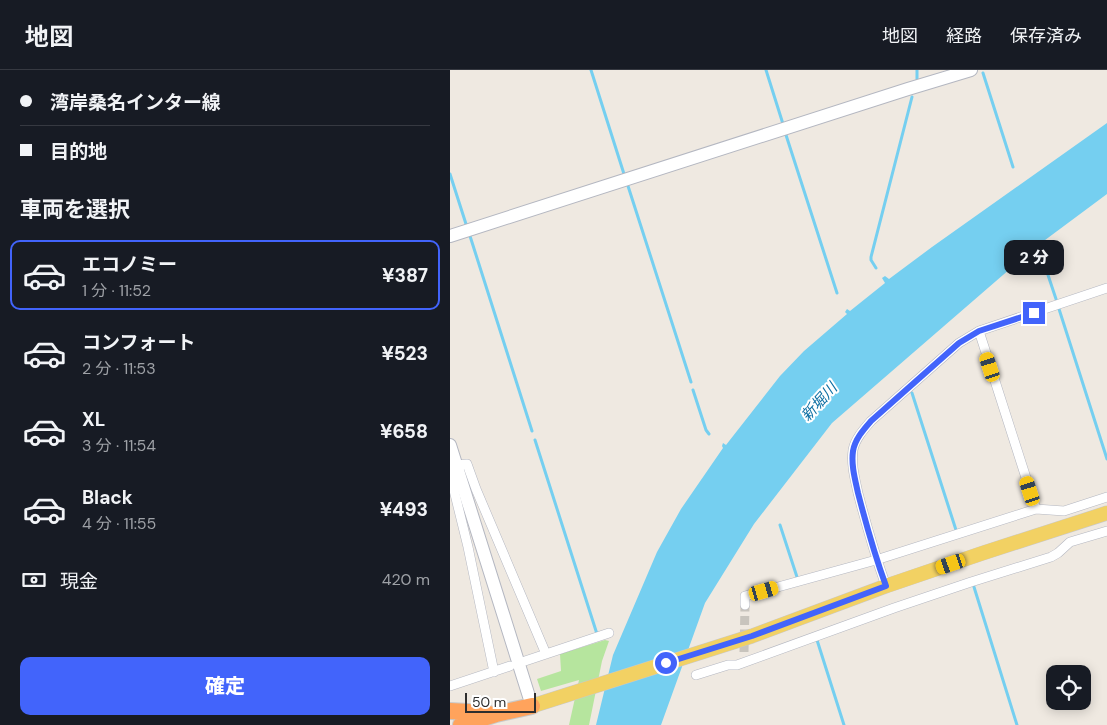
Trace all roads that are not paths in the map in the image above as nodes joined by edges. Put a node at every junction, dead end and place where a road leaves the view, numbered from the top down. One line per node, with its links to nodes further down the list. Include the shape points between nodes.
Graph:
1 (971, 70): 2 (street)
2 (450, 236)
3 (1107, 288): 4 (street)
4 (979, 331): 8 (street); 11 (street, via 959,343 871,421 853,449 852,467)
5 (450, 445): 6 (street)
6 (452, 470): 15 (street, via 467,464); 18 (street); 21 (street)
7 (1107, 497): 8 (street, via 1064,511)
8 (1036, 509): 11 (street)
9 (1107, 514): 12 (main road)
10 (1107, 530): 19 (street, via 1070,542 1051,557 744,657)
11 (876, 560): 12 (street); 13 (street, via 745,596)
12 (886, 586): 21 (main road, via 752,636)
13 (745, 606)
14 (609, 633): 15 (street)
15 (546, 654): 16 (street)
16 (525, 661)
17 (510, 666): 18 (street)
18 (494, 672): 20 (street)
19 (696, 676)
20 (450, 686)
21 (532, 706): 23 (highway)
22 (450, 711): 23 (highway)
23 (496, 714): 24 (highway); 25 (highway); 26 (highway)
24 (450, 719)
25 (460, 725)
26 (477, 725)

